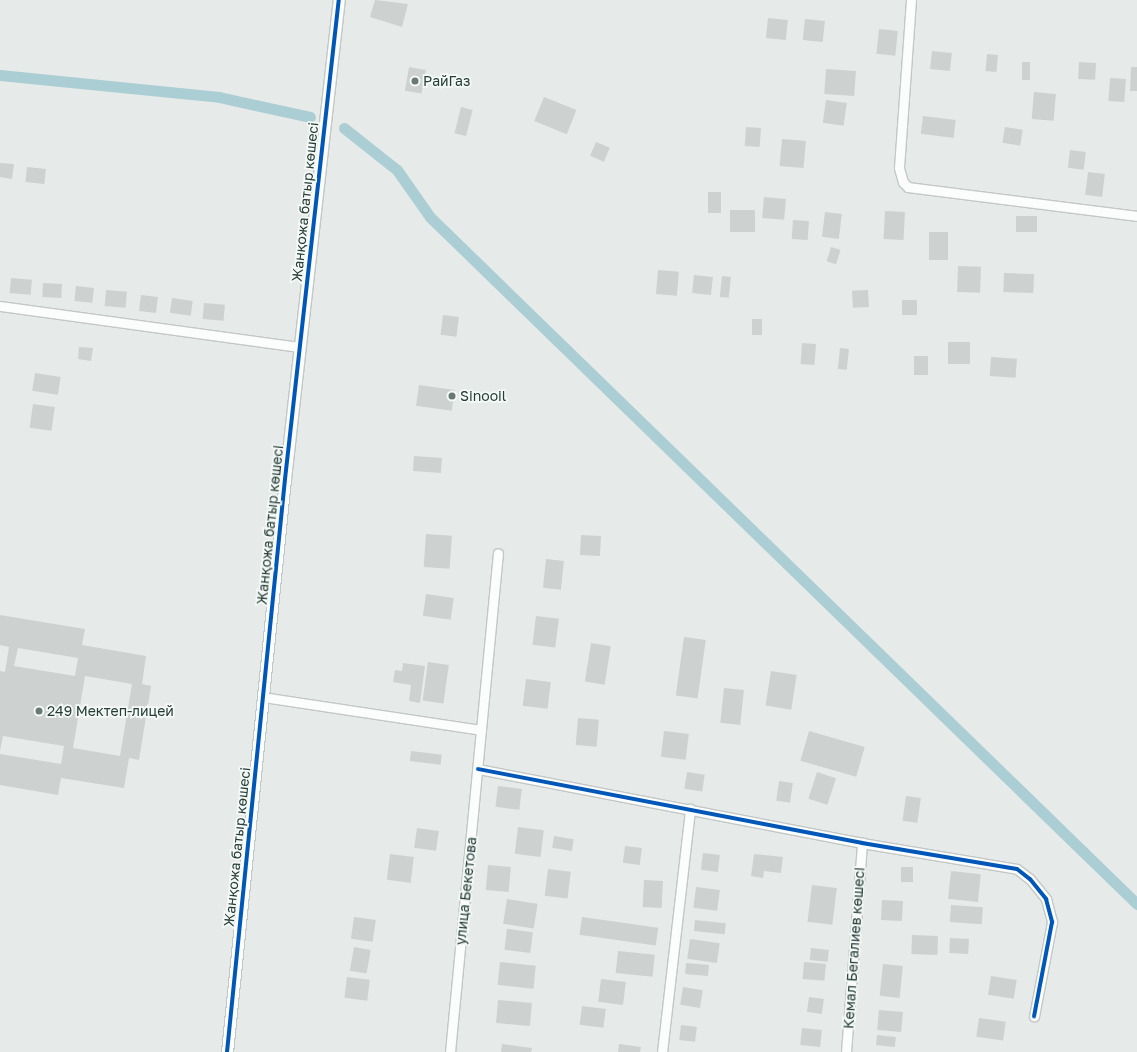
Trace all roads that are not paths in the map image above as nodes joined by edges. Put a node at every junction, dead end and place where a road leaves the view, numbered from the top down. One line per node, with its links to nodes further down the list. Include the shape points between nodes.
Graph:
1 (339, 0): 5 (street, Жанқожа батыр көшесі)
2 (911, 0): 3 (street, via 899,168 903,182 908,187)
3 (1137, 216)
4 (0, 306): 5 (street)
5 (300, 347): 7 (street, Жанқожа батыр көшесі)
6 (498, 553): 8 (street, улица Бекетова)
7 (263, 697): 8 (street); 13 (street, Жанқожа батыр көшесі)
8 (480, 730): 9 (street, улица Бекетова)
9 (478, 769): 10 (street); 14 (street, улица Бекетова)
10 (690, 808): 11 (street); 15 (street)
11 (862, 843): 12 (street, via 1017,869 1030,879 1046,899 1052,922); 16 (street, Кемал Бегалиев көшесі)
12 (1034, 1016)
13 (227, 1052)
14 (450, 1052)
15 (662, 1052)
16 (846, 1052)

